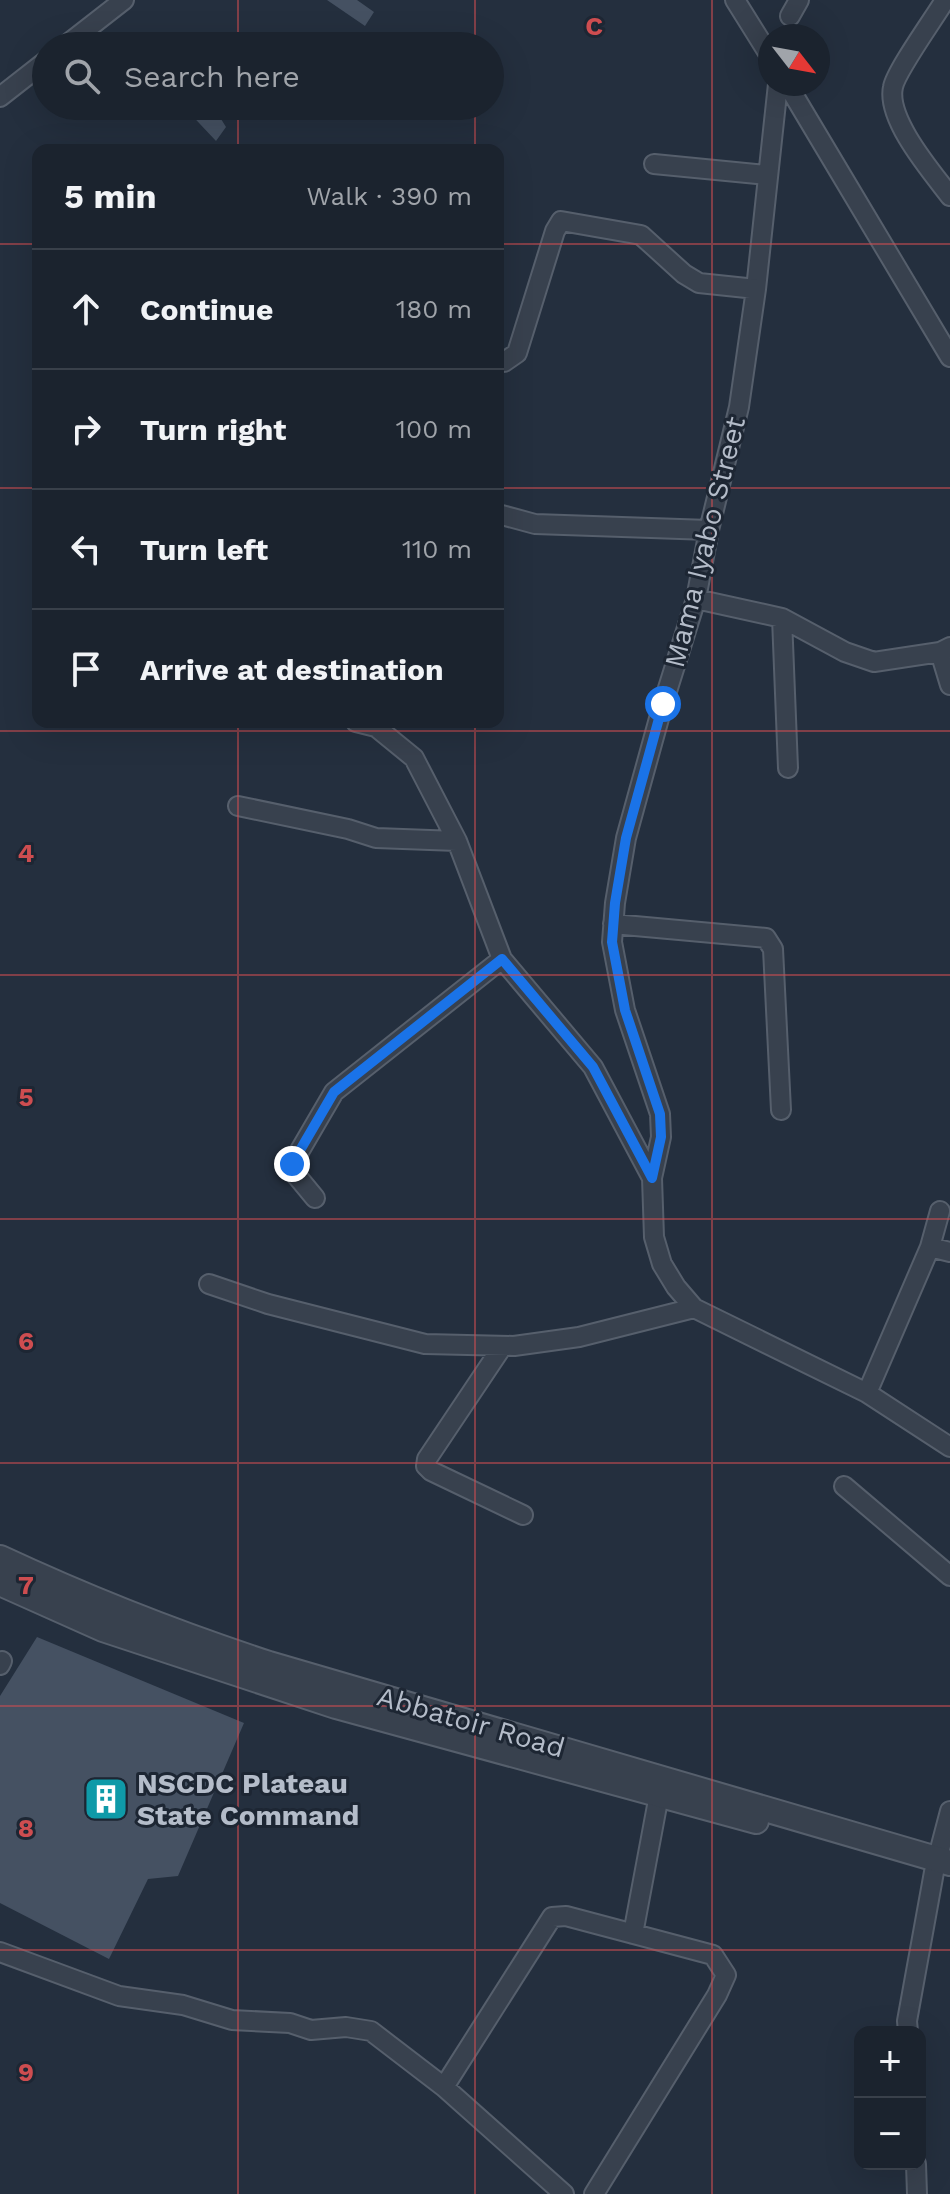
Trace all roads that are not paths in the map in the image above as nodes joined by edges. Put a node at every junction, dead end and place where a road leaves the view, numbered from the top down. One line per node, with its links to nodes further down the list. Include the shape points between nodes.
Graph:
1 (124, 0): 4 (street)
2 (735, 0): 5 (street)
3 (945, 0): 12 (street, via 893,85 893,106 916,151)
4 (83, 32)
5 (758, 37)
6 (32, 72): 9 (street)
7 (777, 96): 11 (street, Mama Iyabo Street)
8 (794, 96): 14 (street)
9 (0, 97)
10 (654, 164): 11 (street)
11 (767, 175): 13 (street, Mama Iyabo Street)
12 (950, 196)
13 (756, 289): 15 (street, via 699,283 641,235 561,221 517,353); 17 (street, Mama Iyabo Street, via 739,407)
14 (950, 357)
15 (504, 362)
16 (504, 516): 17 (street, via 535,524)
17 (709, 530): 18 (street, Mama Iyabo Street)
18 (696, 599): 19 (street); 26 (street, Mama Iyabo Street, via 626,838)
19 (782, 618): 20 (street, via 874,662); 23 (street)
20 (945, 650): 21 (street)
21 (950, 685)
22 (377, 728): 25 (street, via 414,758)
23 (788, 768)
24 (238, 806): 25 (street, via 376,838)
25 (457, 841): 27 (street)
26 (613, 924): 28 (street, via 766,938 773,949); 29 (street, Mama Iyabo Street, via 625,1010 660,1114)
27 (502, 959): 29 (street, via 593,1067); 30 (street, via 334,1092 292,1164)
28 (781, 1110)
29 (652, 1178): 35 (street, Mama Iyabo Street, via 654,1237 662,1264)
30 (315, 1198)
31 (940, 1211): 32 (street)
32 (930, 1247): 33 (street); 37 (street)
33 (950, 1252)
34 (209, 1284): 36 (street, via 425,1344)
35 (694, 1308): 36 (street, via 579,1337); 37 (street, Mama Iyabo Street)
36 (502, 1347): 40 (street, via 426,1466)
37 (867, 1393): 38 (street, Mama Iyabo Street)
38 (950, 1447)
39 (844, 1486): 42 (street)
40 (523, 1515)
41 (0, 1558): 46 (street, Abbatoir Road, via 189,1638 662,1777)
42 (950, 1576)
43 (0, 1583): 44 (street, Abbatoir Road, via 103,1629 336,1706)
44 (659, 1795): 46 (street, Abbatoir Road); 47 (street)
45 (950, 1811): 46 (street)
46 (943, 1868): 49 (street)
47 (633, 1934): 50 (street, via 552,1917); 53 (street, via 713,1955 726,1975)
48 (0, 1952): 50 (street, via 119,1996 183,2005 232,2020 371,2031)
49 (907, 2026)
50 (444, 2087): 52 (street)
51 (916, 2170): 54 (street)
52 (564, 2194)
53 (594, 2194)
54 (917, 2194)

